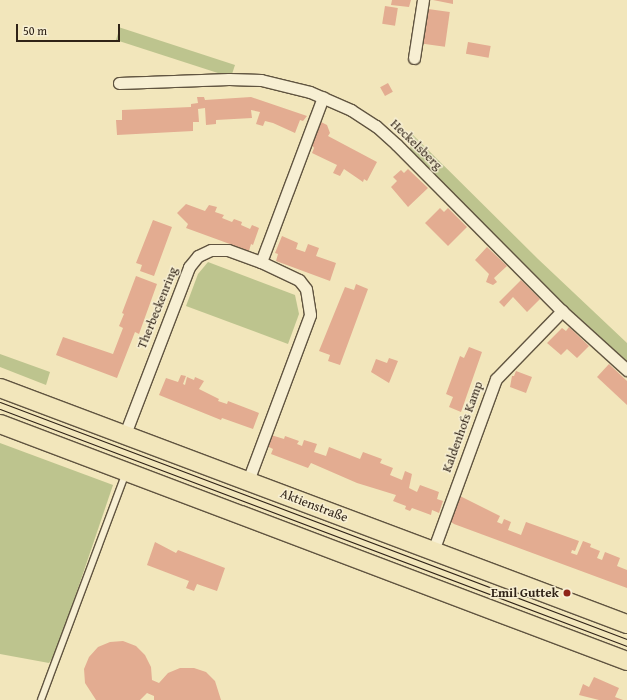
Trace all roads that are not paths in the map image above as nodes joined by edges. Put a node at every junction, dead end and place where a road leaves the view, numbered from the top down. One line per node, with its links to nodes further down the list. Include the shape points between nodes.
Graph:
1 (424, 0): 2 (street)
2 (414, 58)
3 (119, 83): 4 (street, Heckelsberg, via 229,78 260,80 298,88)
4 (323, 97): 5 (street); 6 (street, Heckelsberg, via 351,110 376,126 398,145)
5 (261, 262): 10 (street, Therbeckenring, via 228,250 211,250 193,261); 12 (street, Therbeckenring, via 299,280 306,289 310,315)
6 (562, 311): 7 (street, Heckelsberg); 13 (street, Kaldenhofs Kamp, via 496,379)
7 (627, 370)
8 (0, 388): 10 (main road, Aktienstraße)
9 (0, 424): 11 (main road)
10 (125, 434): 12 (main road, Aktienstraße)
11 (127, 471): 15 (main road); 16 (lane)
12 (248, 481): 13 (main road, Aktienstraße)
13 (433, 551): 14 (main road, Aktienstraße)
14 (627, 624)
15 (627, 661)
16 (41, 700)

